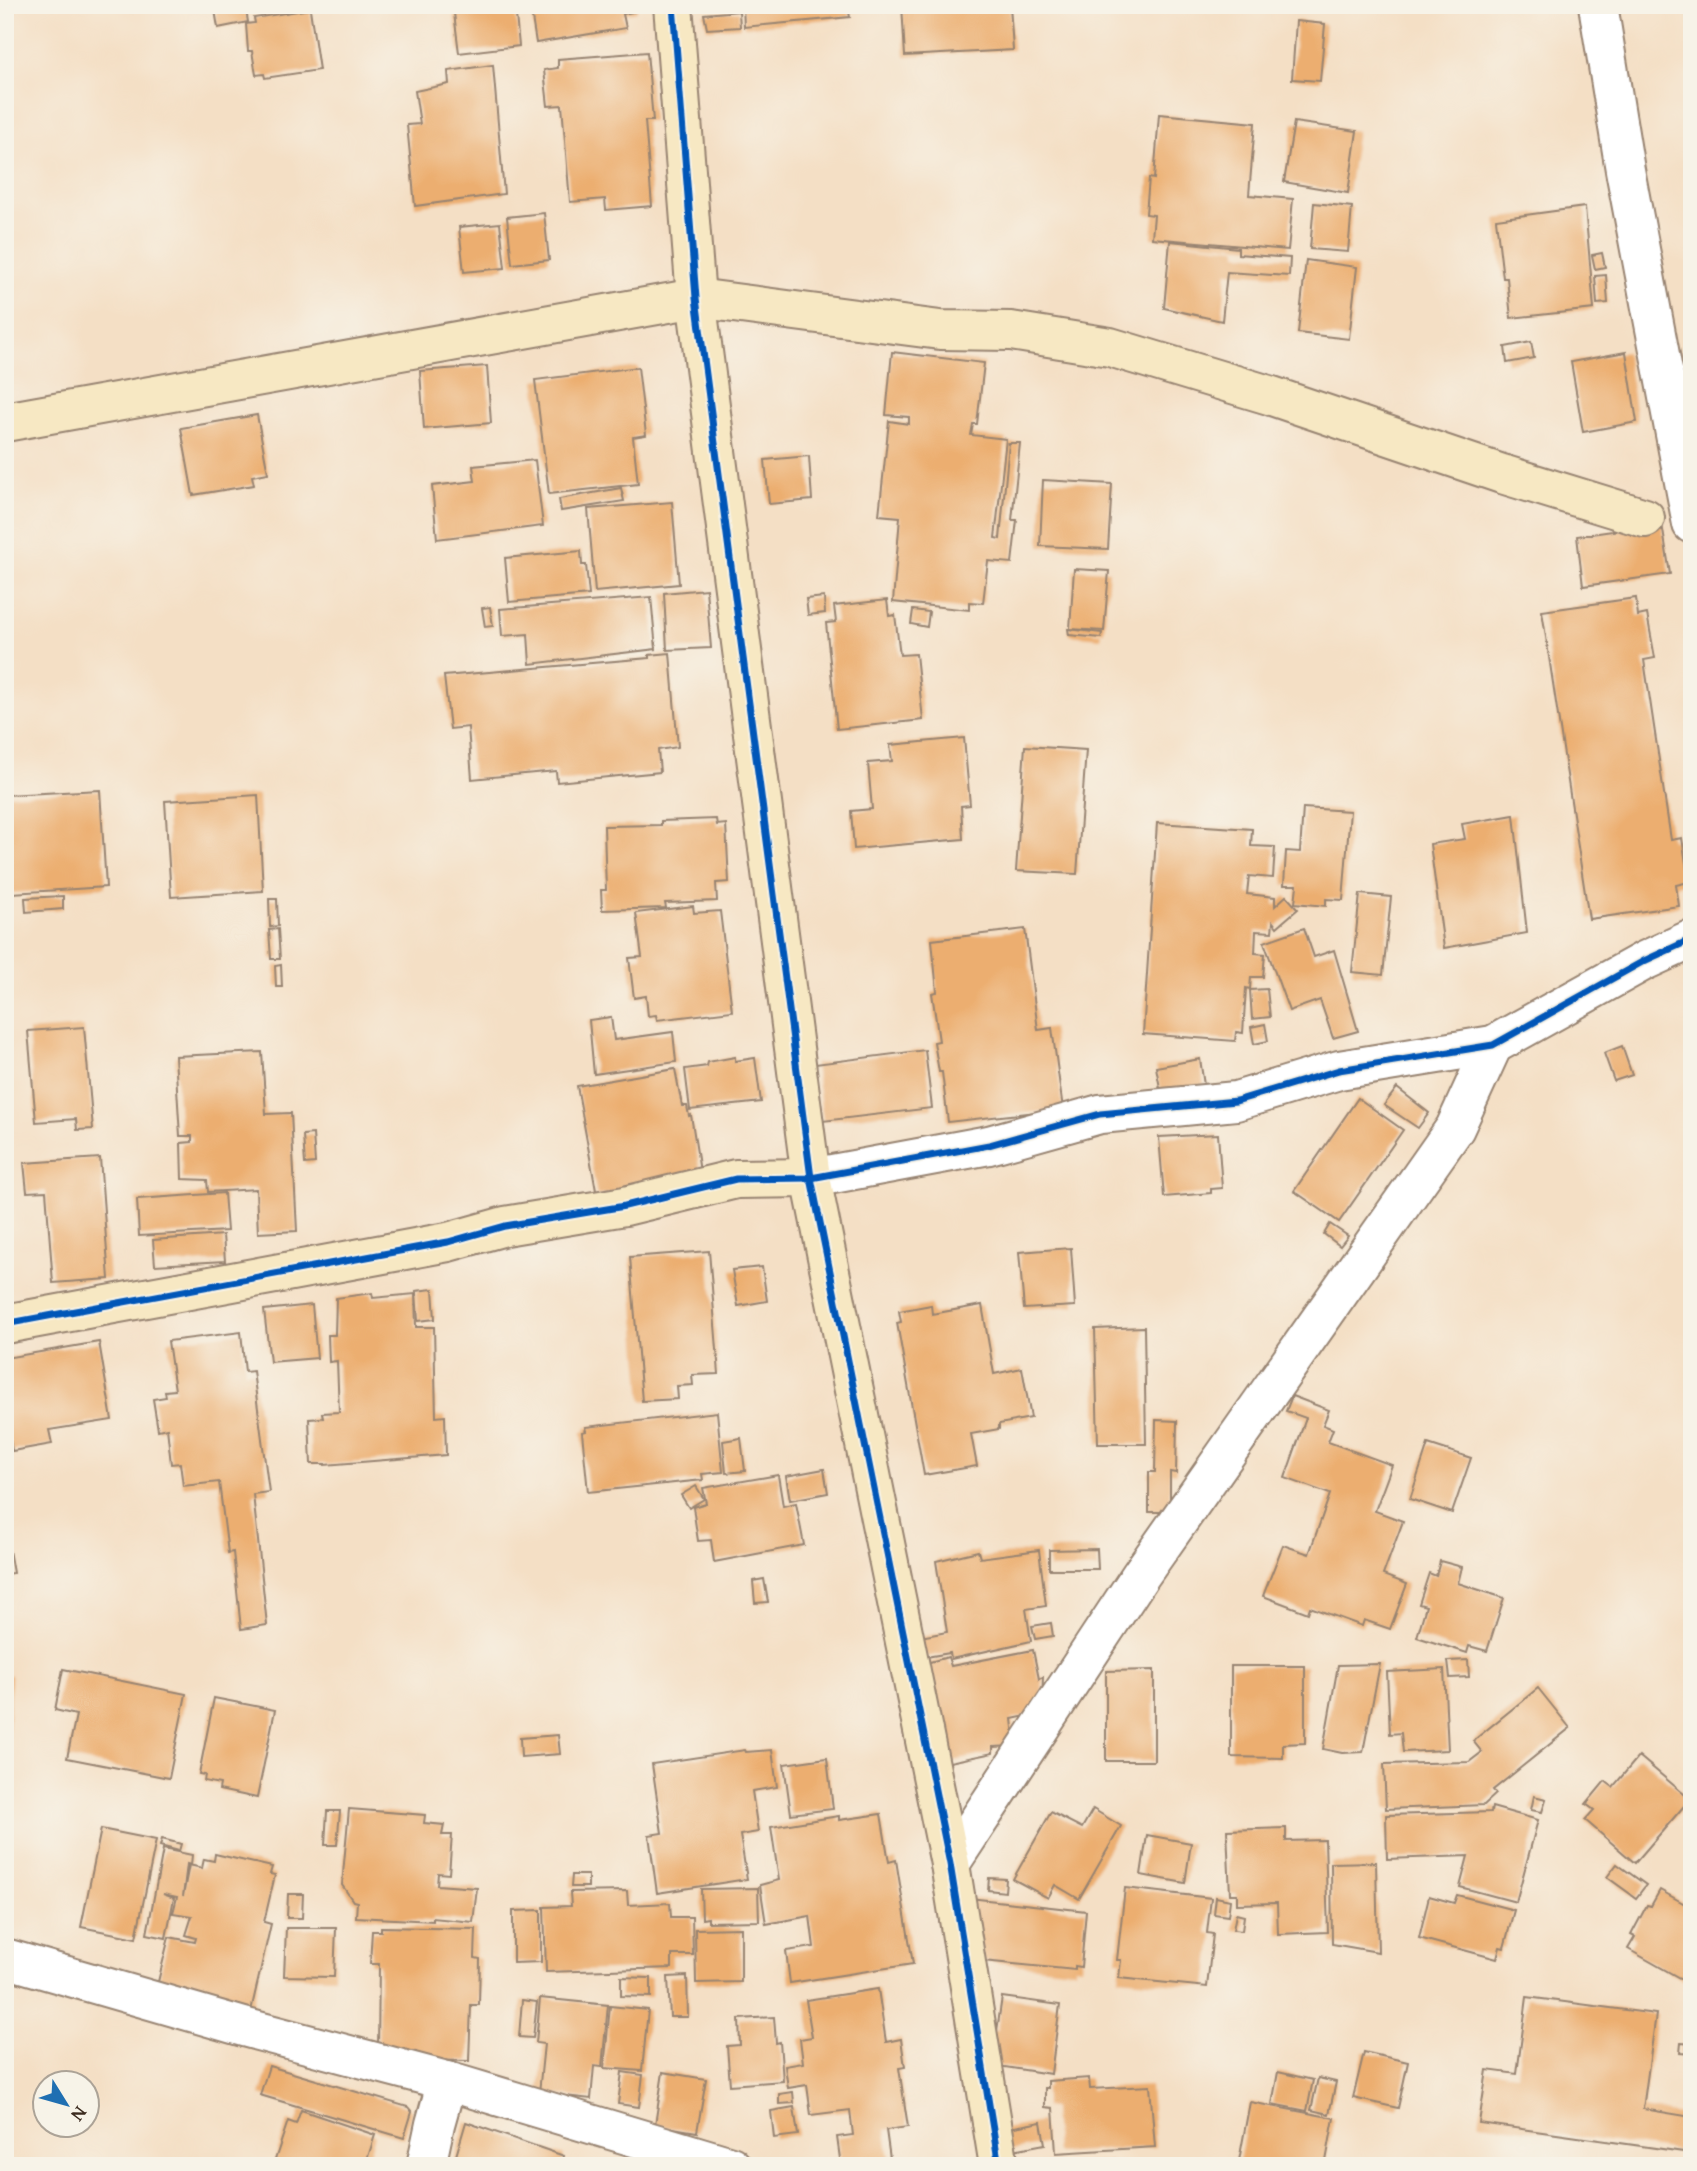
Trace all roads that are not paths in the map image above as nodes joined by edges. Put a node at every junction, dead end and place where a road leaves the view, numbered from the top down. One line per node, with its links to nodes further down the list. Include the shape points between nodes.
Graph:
1 (673, 5): 3 (street)
2 (1598, 5): 5 (street)
3 (696, 298): 4 (street); 5 (street, via 940,330 1011,331 1110,347 1644,518); 8 (street)
4 (5, 422)
5 (1692, 525)
6 (1692, 939): 7 (street)
7 (1493, 1045): 8 (street, via 1339,1070 1236,1101 1100,1114 989,1144); 10 (street, via 1455,1128 1140,1576)
8 (811, 1178): 9 (street, via 736,1179 448,1242); 10 (street)
9 (5, 1324)
10 (950, 1864): 15 (street)
11 (5, 1958): 12 (street)
12 (447, 2081): 13 (street); 14 (street)
13 (426, 2166)
14 (731, 2166)
15 (999, 2166)

